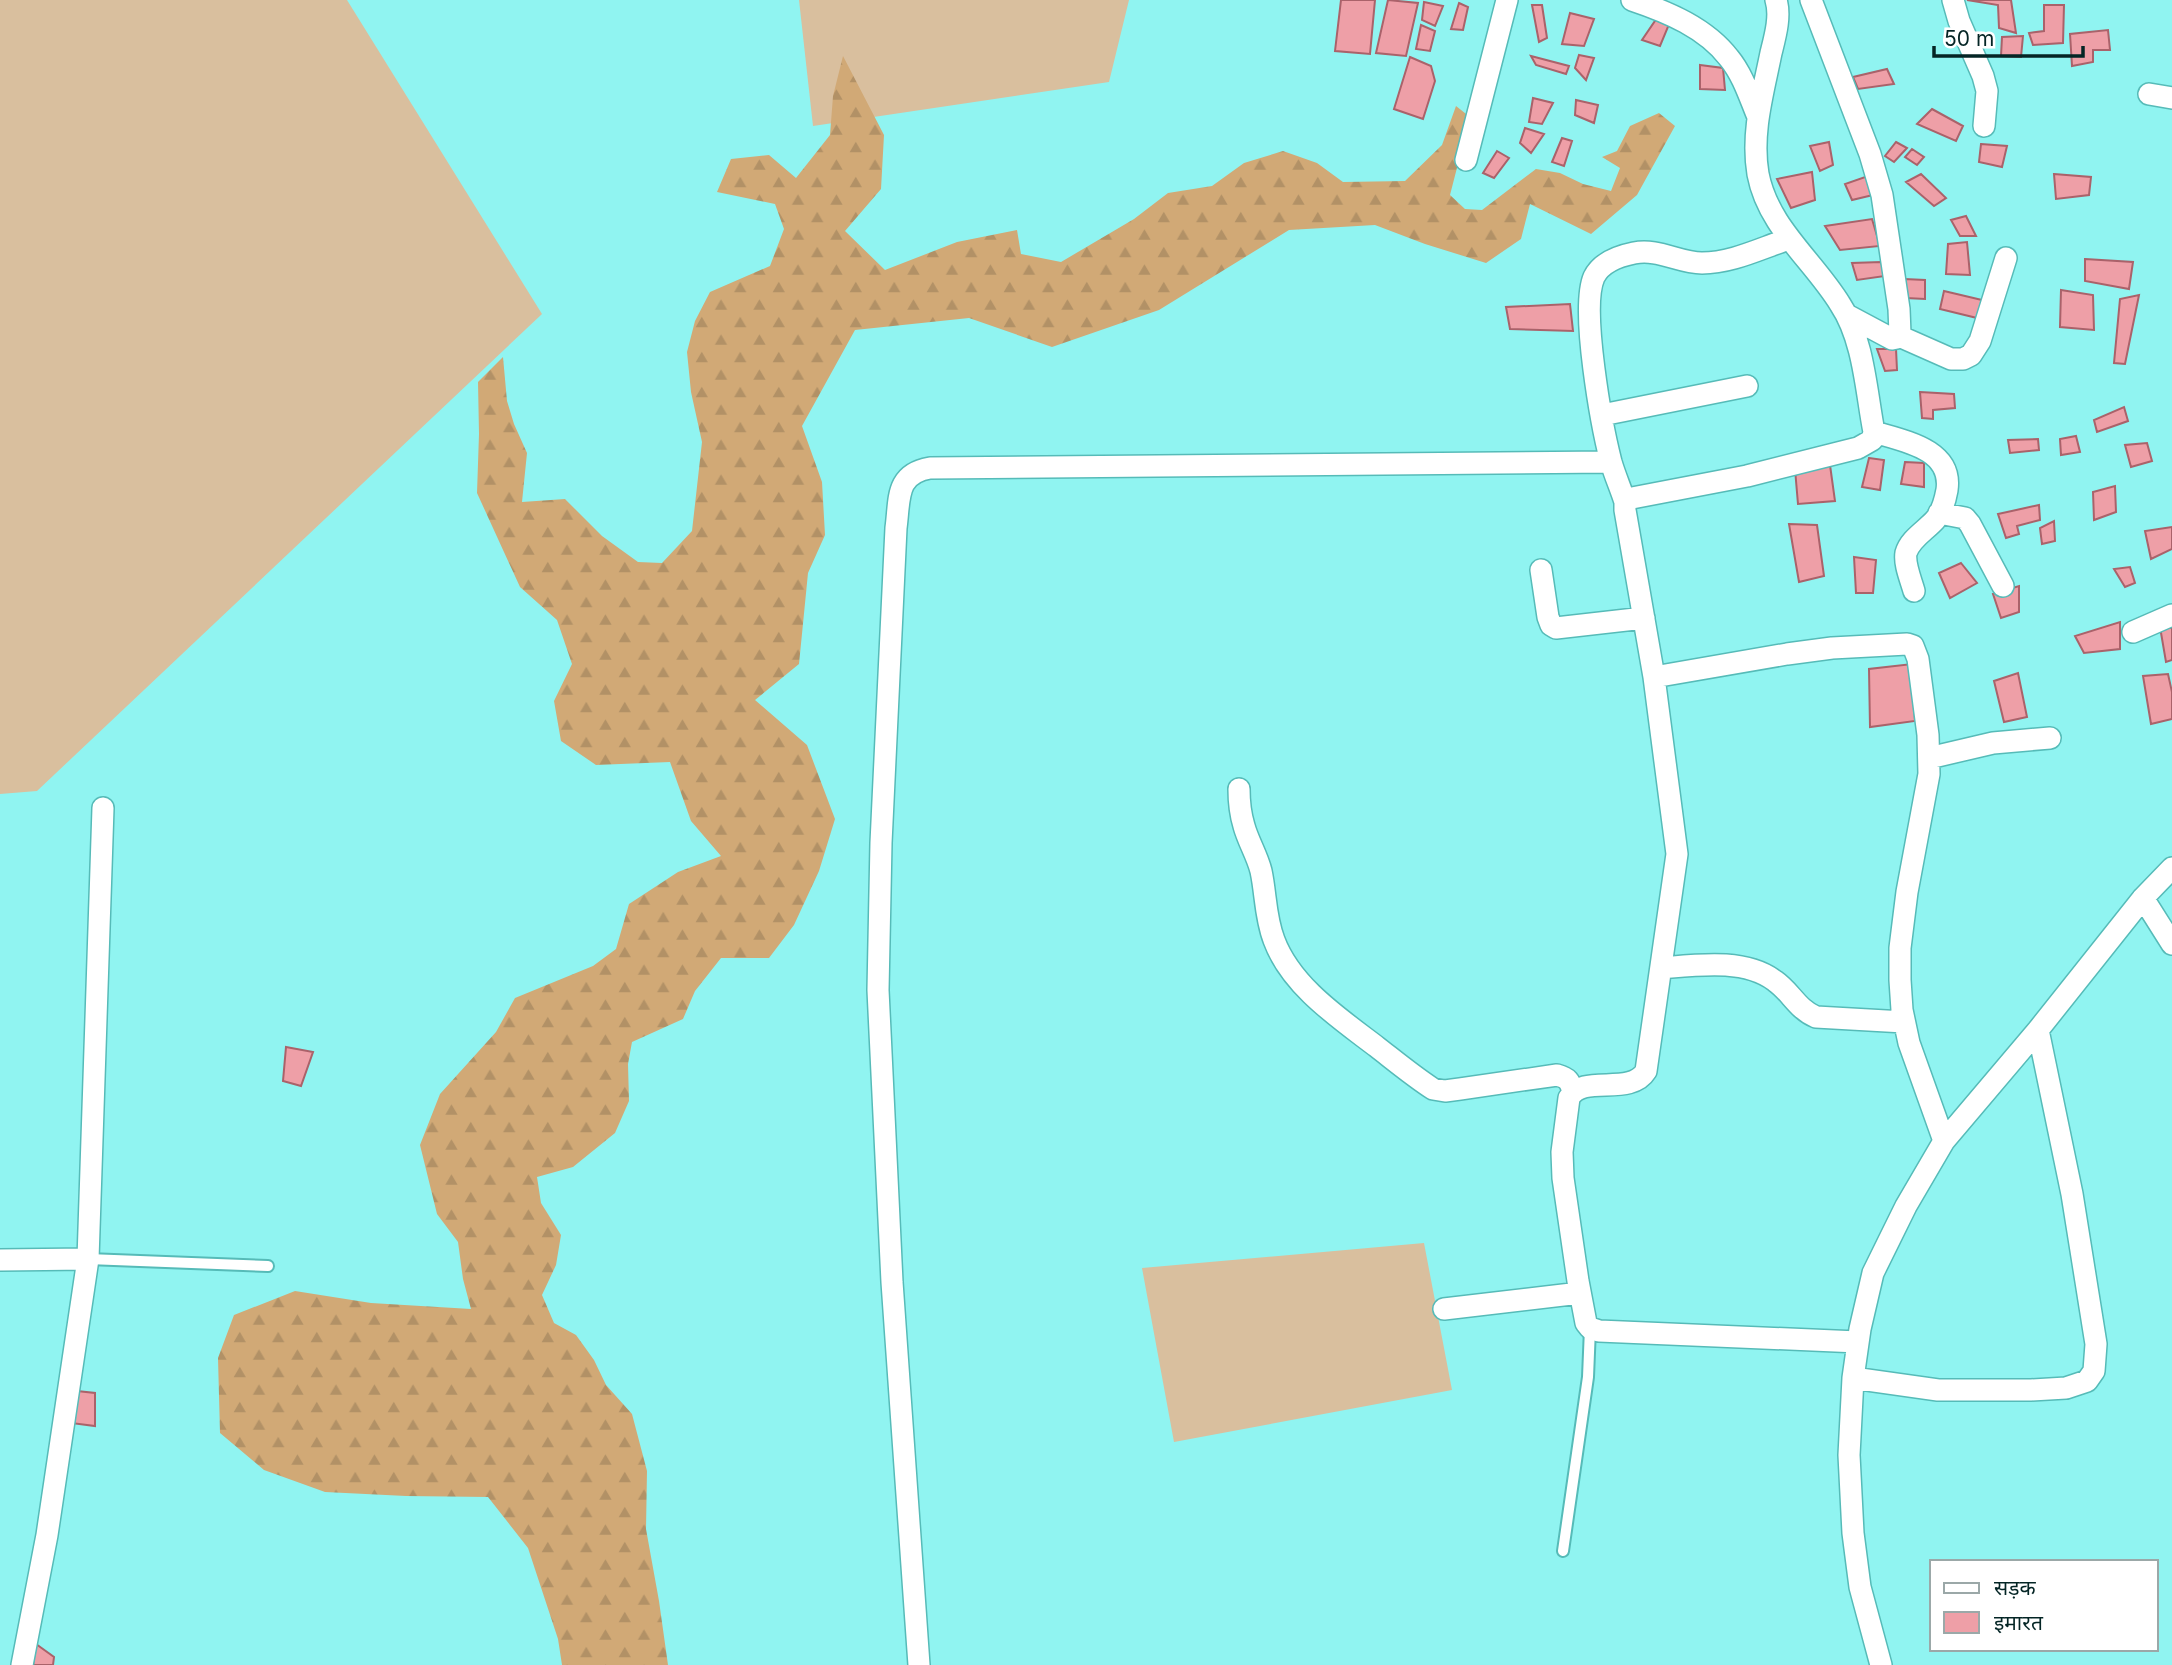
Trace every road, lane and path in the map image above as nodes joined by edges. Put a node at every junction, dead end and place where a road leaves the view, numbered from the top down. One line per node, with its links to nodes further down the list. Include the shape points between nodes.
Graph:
1 (1507, 0): 10 (street)
2 (1632, 0): 8 (street, via 1681,20 1717,44 1731,60)
3 (1776, 0): 8 (street, via 1776,30)
4 (1811, 0): 14 (street, via 1882,195)
5 (1953, 0): 9 (street, via 1987,91)
6 (2149, 94): 7 (street)
7 (2172, 98)
8 (1758, 117): 11 (street, via 1754,145 1759,177 1768,204)
9 (1984, 126)
10 (1466, 160)
11 (1789, 239): 13 (street); 16 (street, via 1723,261 1700,263 1636,253 1605,265 1595,275 1589,312)
12 (2007, 258): 14 (street, via 1980,341 1971,355 1951,359)
13 (1847, 316): 14 (street, via 1892,339); 17 (street, via 1860,356)
14 (1899, 336)
15 (1747, 386): 16 (street)
16 (1602, 415): 18 (street)
17 (1874, 432): 19 (street, via 1872,440 1858,448); 20 (street, via 1913,443 1941,462 1947,487)
18 (1611, 461): 19 (street); 50 (street, via 930,468 910,474 903,482 896,528 877,990)
19 (1625, 502): 25 (street)
20 (1939, 513): 22 (street, via 1965,518); 23 (street, via 1906,552)
21 (1541, 570): 25 (street, via 1548,617 1556,628)
22 (2003, 586)
23 (1914, 591)
24 (2172, 615): 26 (street)
25 (1644, 618): 27 (street)
26 (2133, 632)
27 (1654, 677): 29 (street, via 1832,648 1907,644 1913,646 1918,659); 35 (street, via 1677,853)
28 (2050, 738): 29 (street, via 1993,743)
29 (1929, 758): 36 (street, via 1900,948)
30 (1239, 789): 38 (street, via 1274,941 1287,965 1315,996 1433,1089 1460,1090 1557,1074 1570,1081)
31 (103, 808): 40 (street)
32 (2172, 868): 33 (street)
33 (2143, 898): 34 (street); 37 (street)
34 (2172, 944)
35 (1661, 968): 36 (street, via 1733,966 1774,979 1798,1006 1816,1017); 38 (street, via 1646,1071 1641,1079)
36 (1905, 1022): 39 (street)
37 (2038, 1030): 39 (street); 47 (street, via 2072,1194 2096,1344 2094,1371 2087,1381 2066,1388 2031,1390 1938,1390)
38 (1573, 1091): 43 (street, via 1562,1152)
39 (1944, 1141): 46 (street, via 1873,1273)
40 (89, 1259): 41 (street); 42 (lane); 49 (street)
41 (0, 1260)
42 (268, 1266)
43 (1580, 1293): 44 (street); 45 (street)
44 (1444, 1309)
45 (1590, 1328): 46 (street); 48 (lane, via 1588,1377)
46 (1858, 1342): 47 (street)
47 (1853, 1378): 51 (street, via 1849,1455 1853,1533 1860,1587)
48 (1563, 1551)
49 (22, 1665)
50 (919, 1665)
51 (1881, 1665)

